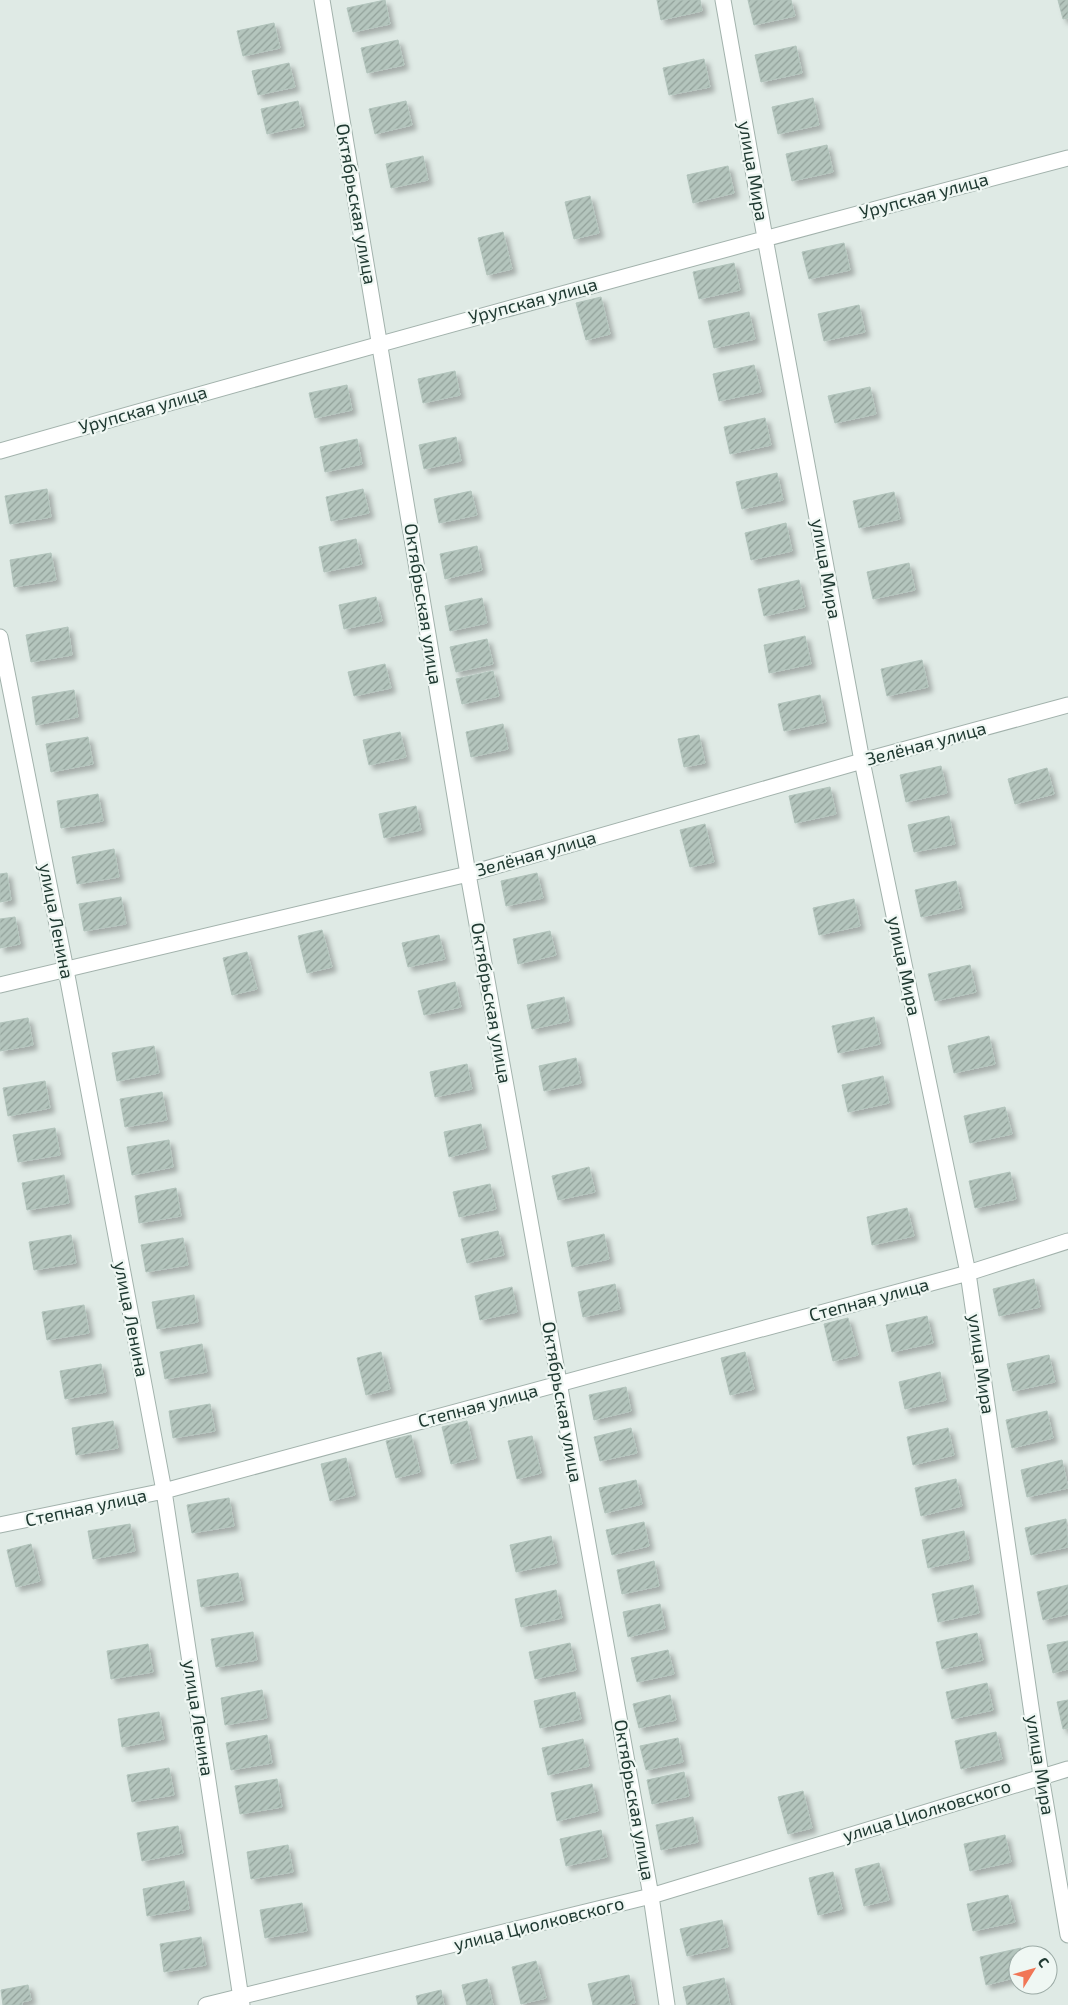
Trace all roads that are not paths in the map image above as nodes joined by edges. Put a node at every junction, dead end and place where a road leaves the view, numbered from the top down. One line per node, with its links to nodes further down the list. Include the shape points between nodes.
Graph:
1 (322, 0): 5 (street, Октябрьская улица)
2 (723, 0): 4 (street, улица Мира)
3 (1068, 158): 4 (street, Урупская улица)
4 (765, 238): 5 (street, Урупская улица); 9 (street, улица Мира)
5 (379, 343): 6 (street, Урупская улица); 10 (street, Октябрьская улица)
6 (0, 450)
7 (0, 637): 11 (street, улица Ленина)
8 (1068, 705): 9 (street, Зелёная улица)
9 (862, 761): 10 (street, Зелёная улица); 14 (street, улица Мира)
10 (468, 874): 11 (street, Зелёная улица); 15 (street, Октябрьская улица)
11 (66, 970): 12 (street, Зелёная улица); 16 (street, улица Ленина)
12 (0, 986)
13 (1068, 1241): 14 (street, Степная улица)
14 (968, 1273): 15 (street, Степная улица); 19 (street, улица Мира)
15 (558, 1384): 16 (street, Степная улица); 20 (street, Октябрьская улица)
16 (164, 1491): 17 (street, Степная улица); 22 (street, улица Ленина)
17 (0, 1525)
18 (1068, 1768): 19 (street, улица Циолковского)
19 (1041, 1776): 20 (street, улица Циолковского); 21 (street, улица Мира)
20 (651, 1896): 22 (street, улица Циолковского); 24 (street, Октябрьская улица)
21 (1068, 1935)
22 (241, 2001): 23 (street, улица Циолковского)
23 (206, 2005)
24 (667, 2005)

